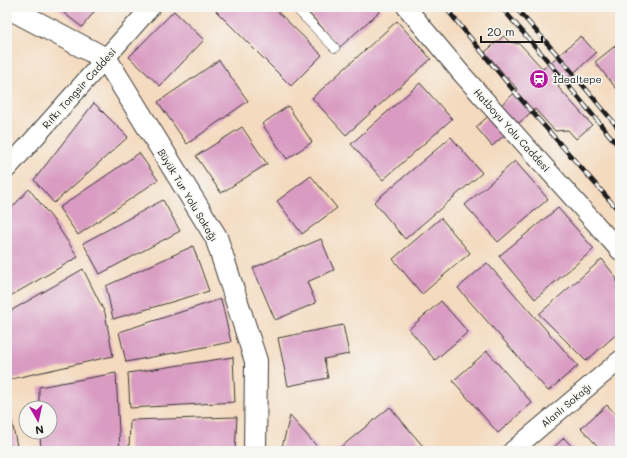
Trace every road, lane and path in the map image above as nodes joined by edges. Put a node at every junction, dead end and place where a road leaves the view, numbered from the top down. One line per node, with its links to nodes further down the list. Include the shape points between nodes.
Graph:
1 (150, 7): 6 (street, Rıfkı Tongsir Caddesi)
2 (295, 7): 5 (lane)
3 (406, 7): 8 (street, Hatboyu Yolu Caddesi)
4 (20, 10): 6 (street)
5 (335, 48)
6 (106, 59): 7 (street, Rıfkı Tongsir Caddesi); 10 (street, Büyük Tur Yolu Sokağı, via 216,237 256,361)
7 (7, 169)
8 (620, 252)
9 (620, 360): 11 (street, Alanlı Sokağı)
10 (256, 451)
11 (512, 451)

